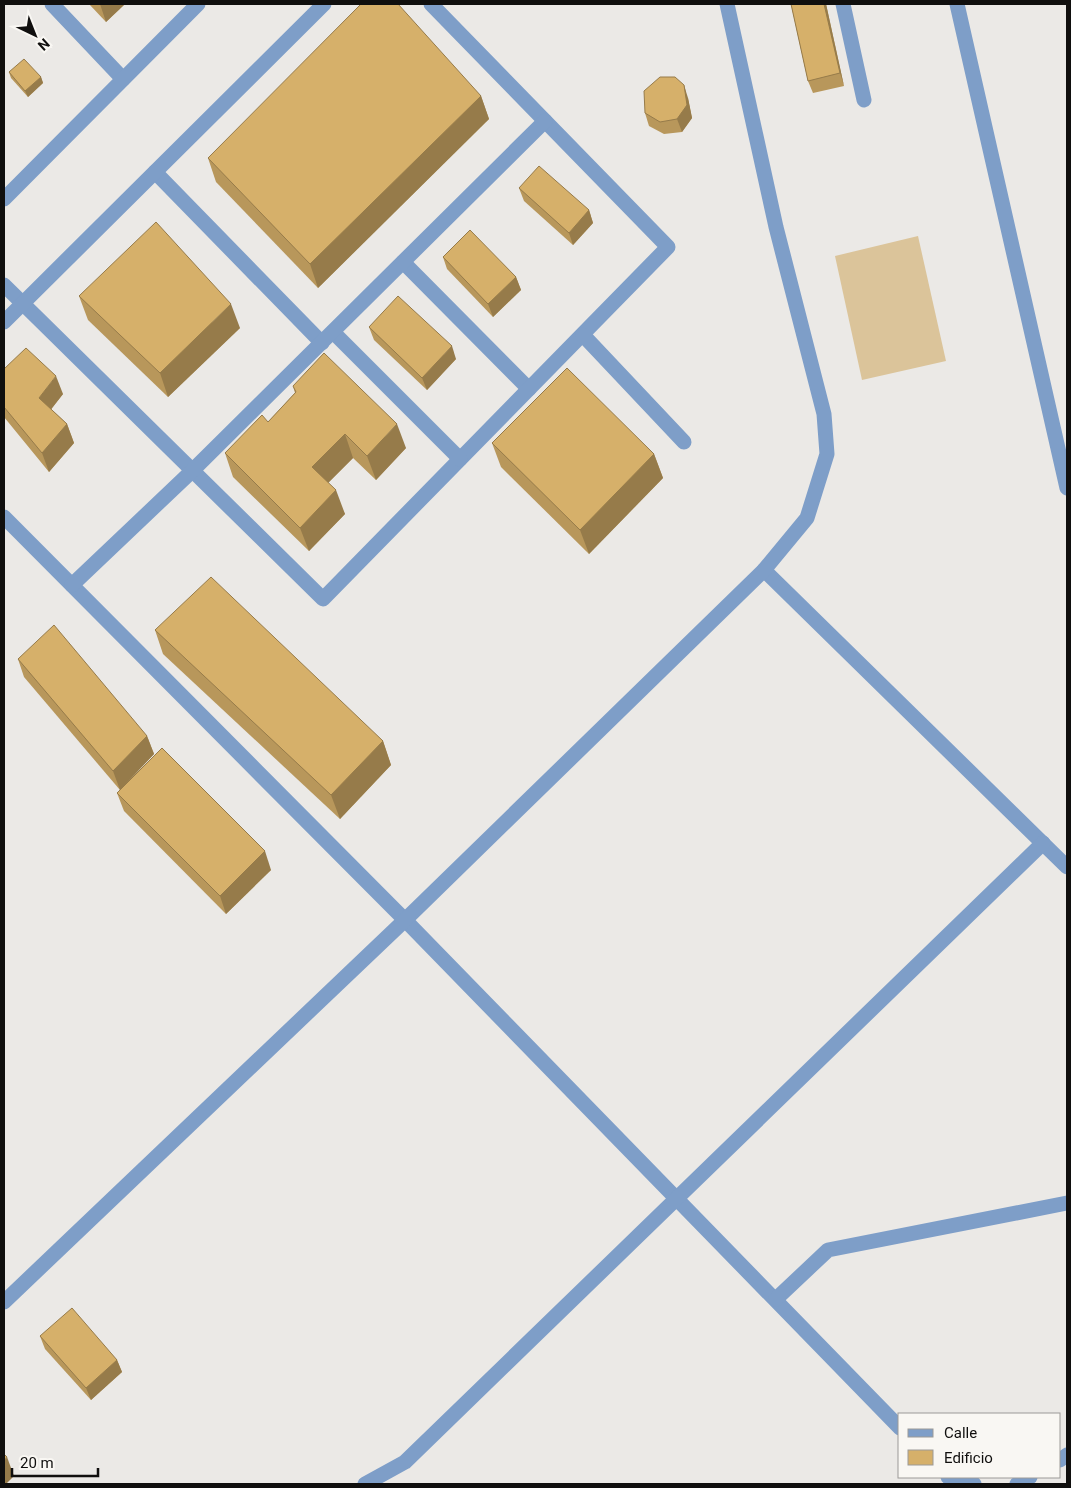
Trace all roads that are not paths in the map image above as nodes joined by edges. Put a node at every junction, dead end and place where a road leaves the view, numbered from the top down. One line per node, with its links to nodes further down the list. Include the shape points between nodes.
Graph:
1 (52, 4): 8 (lane)
2 (198, 4): 8 (lane)
3 (324, 4): 11 (lane)
4 (431, 4): 10 (lane)
5 (727, 4): 26 (lane, via 776,226 824,414 827,454 807,518)
6 (843, 4): 9 (lane)
7 (957, 4): 24 (lane)
8 (123, 79): 12 (lane)
9 (864, 100)
10 (545, 121): 13 (lane); 18 (lane, via 668,247)
11 (155, 172): 15 (lane); 19 (lane)
12 (4, 199)
13 (403, 262): 17 (lane); 20 (lane)
14 (4, 284): 15 (lane)
15 (23, 304): 16 (lane); 23 (lane)
16 (4, 322)
17 (333, 332): 19 (lane); 22 (lane)
18 (582, 334): 20 (lane); 21 (lane)
19 (322, 343): 23 (lane)
20 (529, 389): 22 (lane)
21 (684, 442)
22 (460, 459): 23 (lane, via 323,600)
23 (192, 471): 27 (lane)
24 (1067, 488)
25 (4, 517): 27 (lane)
26 (764, 570): 28 (lane); 30 (lane)
27 (72, 586): 30 (lane)
28 (1043, 843): 29 (lane); 31 (lane)
29 (1067, 867)
30 (405, 920): 31 (lane); 34 (lane)
31 (677, 1198): 33 (lane); 38 (lane, via 404,1462)
32 (1067, 1203): 33 (lane, via 828,1250)
33 (776, 1299): 35 (lane)
34 (4, 1302)
35 (898, 1426)
36 (949, 1478): 39 (lane)
37 (1028, 1478): 40 (lane)
38 (365, 1484)
39 (974, 1484)
40 (1017, 1484)

